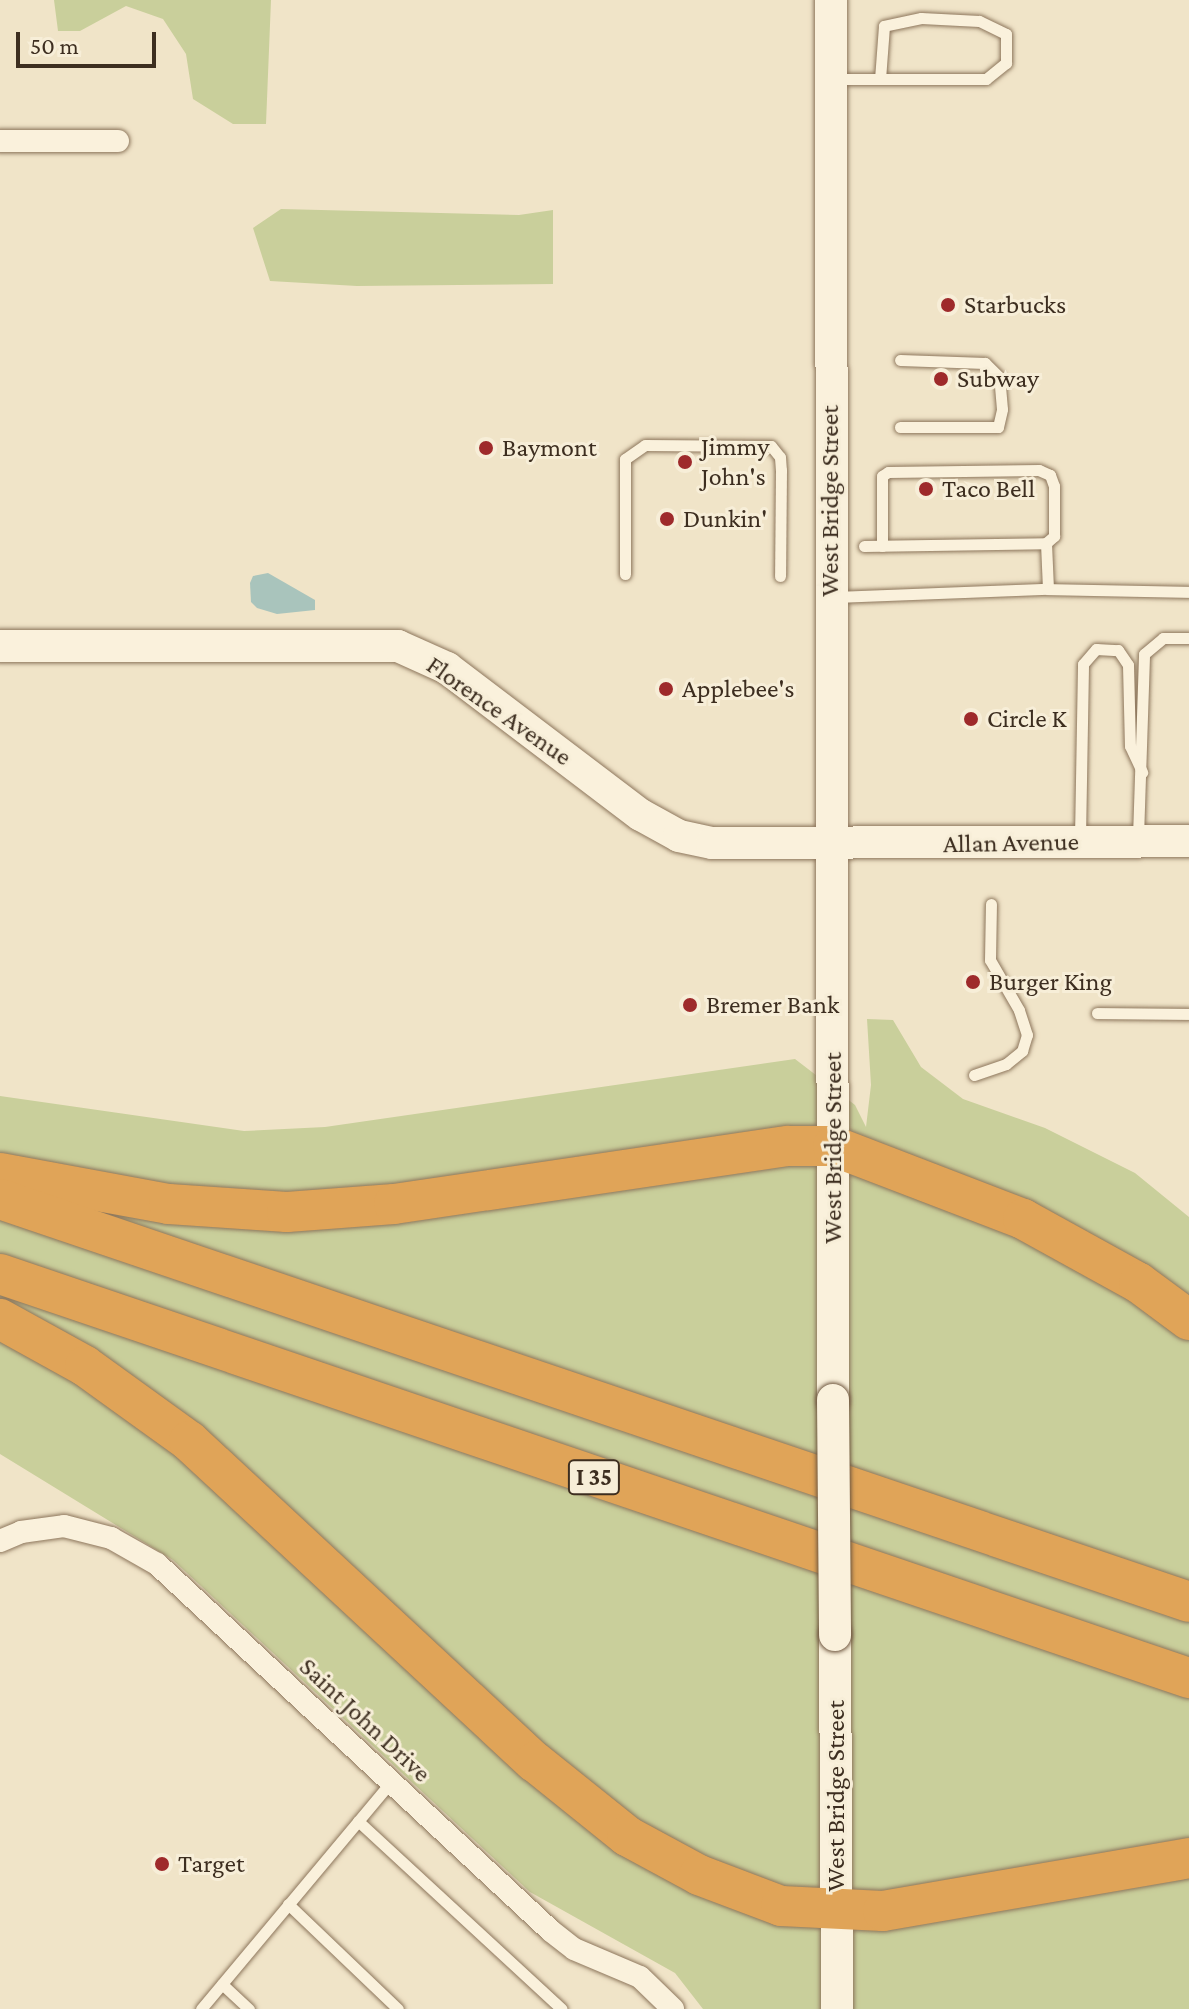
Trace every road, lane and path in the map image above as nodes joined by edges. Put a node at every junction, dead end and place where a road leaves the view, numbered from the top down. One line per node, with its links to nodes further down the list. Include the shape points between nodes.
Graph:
1 (831, 0): 2 (main road, West Bridge Street)
2 (831, 79): 3 (lane); 15 (main road, West Bridge Street)
3 (880, 79): 3 (lane, via 986,79 1006,63 1006,34 979,21 921,18 884,26)
4 (0, 141): 5 (street)
5 (118, 141)
6 (900, 360): 7 (lane, via 985,363 999,377 1002,409 998,427)
7 (900, 427)
8 (1046, 543): 10 (lane); 10 (lane, via 1054,536 1054,486 1050,475 1039,470 888,472 882,476); 13 (lane)
9 (864, 546): 10 (lane)
10 (882, 546)
11 (625, 574): 12 (lane, via 625,459 645,445 771,446 780,457)
12 (780, 576)
13 (1048, 589): 14 (lane); 15 (lane)
14 (1189, 592)
15 (831, 597): 22 (main road, West Bridge Street)
16 (1189, 638): 18 (lane, via 1163,638 1144,654)
17 (0, 646): 22 (main road, Florence Avenue, via 398,646 447,668 641,815 679,836 742,845)
18 (1142, 772): 20 (lane, via 1130,746 1128,665 1118,650 1096,649 1083,664); 21 (lane)
19 (1189, 841): 21 (main road, Allan Avenue)
20 (1080, 842): 21 (main road, Allan Avenue); 22 (main road, Allan Avenue)
21 (1137, 842)
22 (833, 845): 27 (main road, West Bridge Street)
23 (991, 904): 26 (lane, via 990,960 1027,1035 1022,1051 1006,1064)
24 (1097, 1013): 25 (lane)
25 (1189, 1014)
26 (974, 1075)
27 (833, 1146): 28 (highway, via 788,1146 394,1204 287,1212 169,1204); 32 (highway, via 1023,1219 1139,1283); 40 (main road, West Bridge Street, bridge)
28 (0, 1173)
29 (0, 1199): 34 (highway)
30 (0, 1274): 35 (highway, I 35)
31 (0, 1319): 40 (highway, via 85,1366 189,1441 535,1762 627,1836 747,1894 781,1906)
32 (1189, 1320)
33 (0, 1541): 36 (street, Saint John Drive, via 32,1529 64,1526 111,1538 157,1564)
34 (1189, 1602)
35 (1189, 1678)
36 (391, 1782): 37 (lane); 46 (street, Saint John Drive, via 551,1931 574,1949 640,1977)
37 (358, 1821): 39 (lane); 45 (lane)
38 (1189, 1858): 40 (highway, via 883,1911)
39 (288, 1904): 41 (lane); 44 (lane)
40 (837, 1913): 47 (main road, West Bridge Street)
41 (222, 1984): 42 (lane); 43 (lane)
42 (201, 2009)
43 (249, 2009)
44 (398, 2009)
45 (562, 2009)
46 (673, 2009)
47 (837, 2009)

